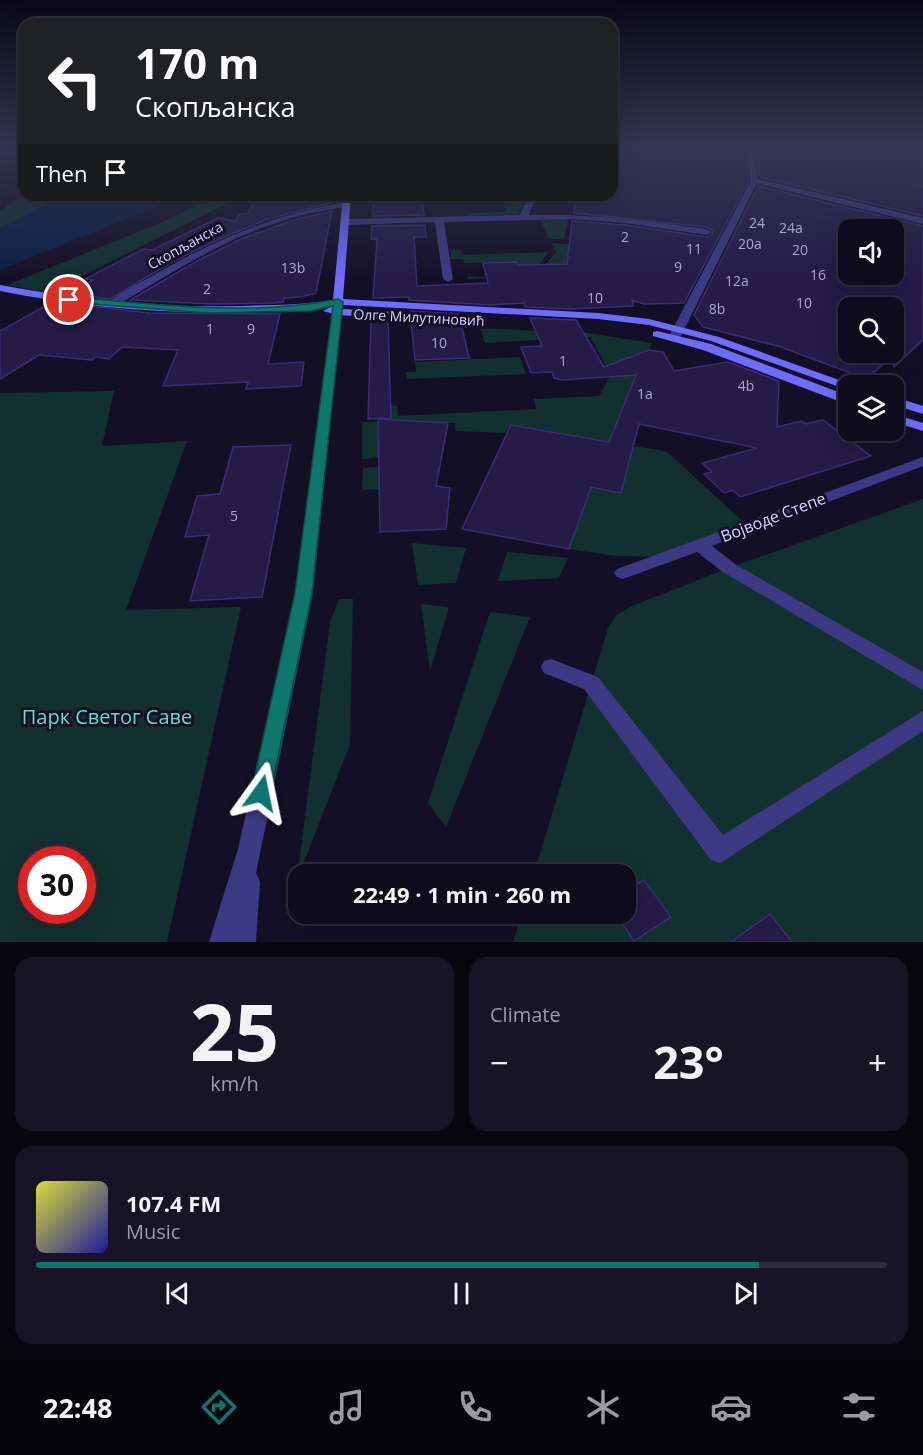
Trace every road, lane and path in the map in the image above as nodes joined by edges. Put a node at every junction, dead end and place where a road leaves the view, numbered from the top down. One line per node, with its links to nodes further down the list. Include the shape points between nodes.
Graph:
1 (750, 191): 15 (street)
2 (801, 191): 8 (street)
3 (342, 201): 13 (street, Скопљанска, via 221,240)
4 (346, 201): 9 (street)
5 (530, 201): 6 (street)
6 (524, 216): 7 (street); 10 (street, via 626,220)
7 (439, 219): 9 (street); 11 (street)
8 (923, 221)
9 (345, 222): 14 (street)
10 (707, 232)
11 (448, 279)
12 (0, 288): 13 (street)
13 (112, 304): 14 (street, Олге Милутиновић, via 208,310)
14 (338, 307): 15 (street, Олге Милутиновић); 28 (street, via 304,593)
15 (677, 333): 16 (street, Олге Милутиновић); 17 (street, Олге Милутиновић)
16 (838, 382)
17 (838, 397)
18 (904, 404): 19 (street)
19 (923, 410)
20 (904, 421): 21 (street)
21 (923, 427)
22 (923, 461): 23 (street, Војводе Степе)
23 (699, 545): 24 (street, Војводе Степе); 26 (street, via 729,568)
24 (623, 573)
25 (551, 667): 27 (street, via 591,683 720,851)
26 (923, 682)
27 (923, 720)
28 (250, 849): 29 (street); 30 (street)
29 (223, 942)
30 (242, 942)

